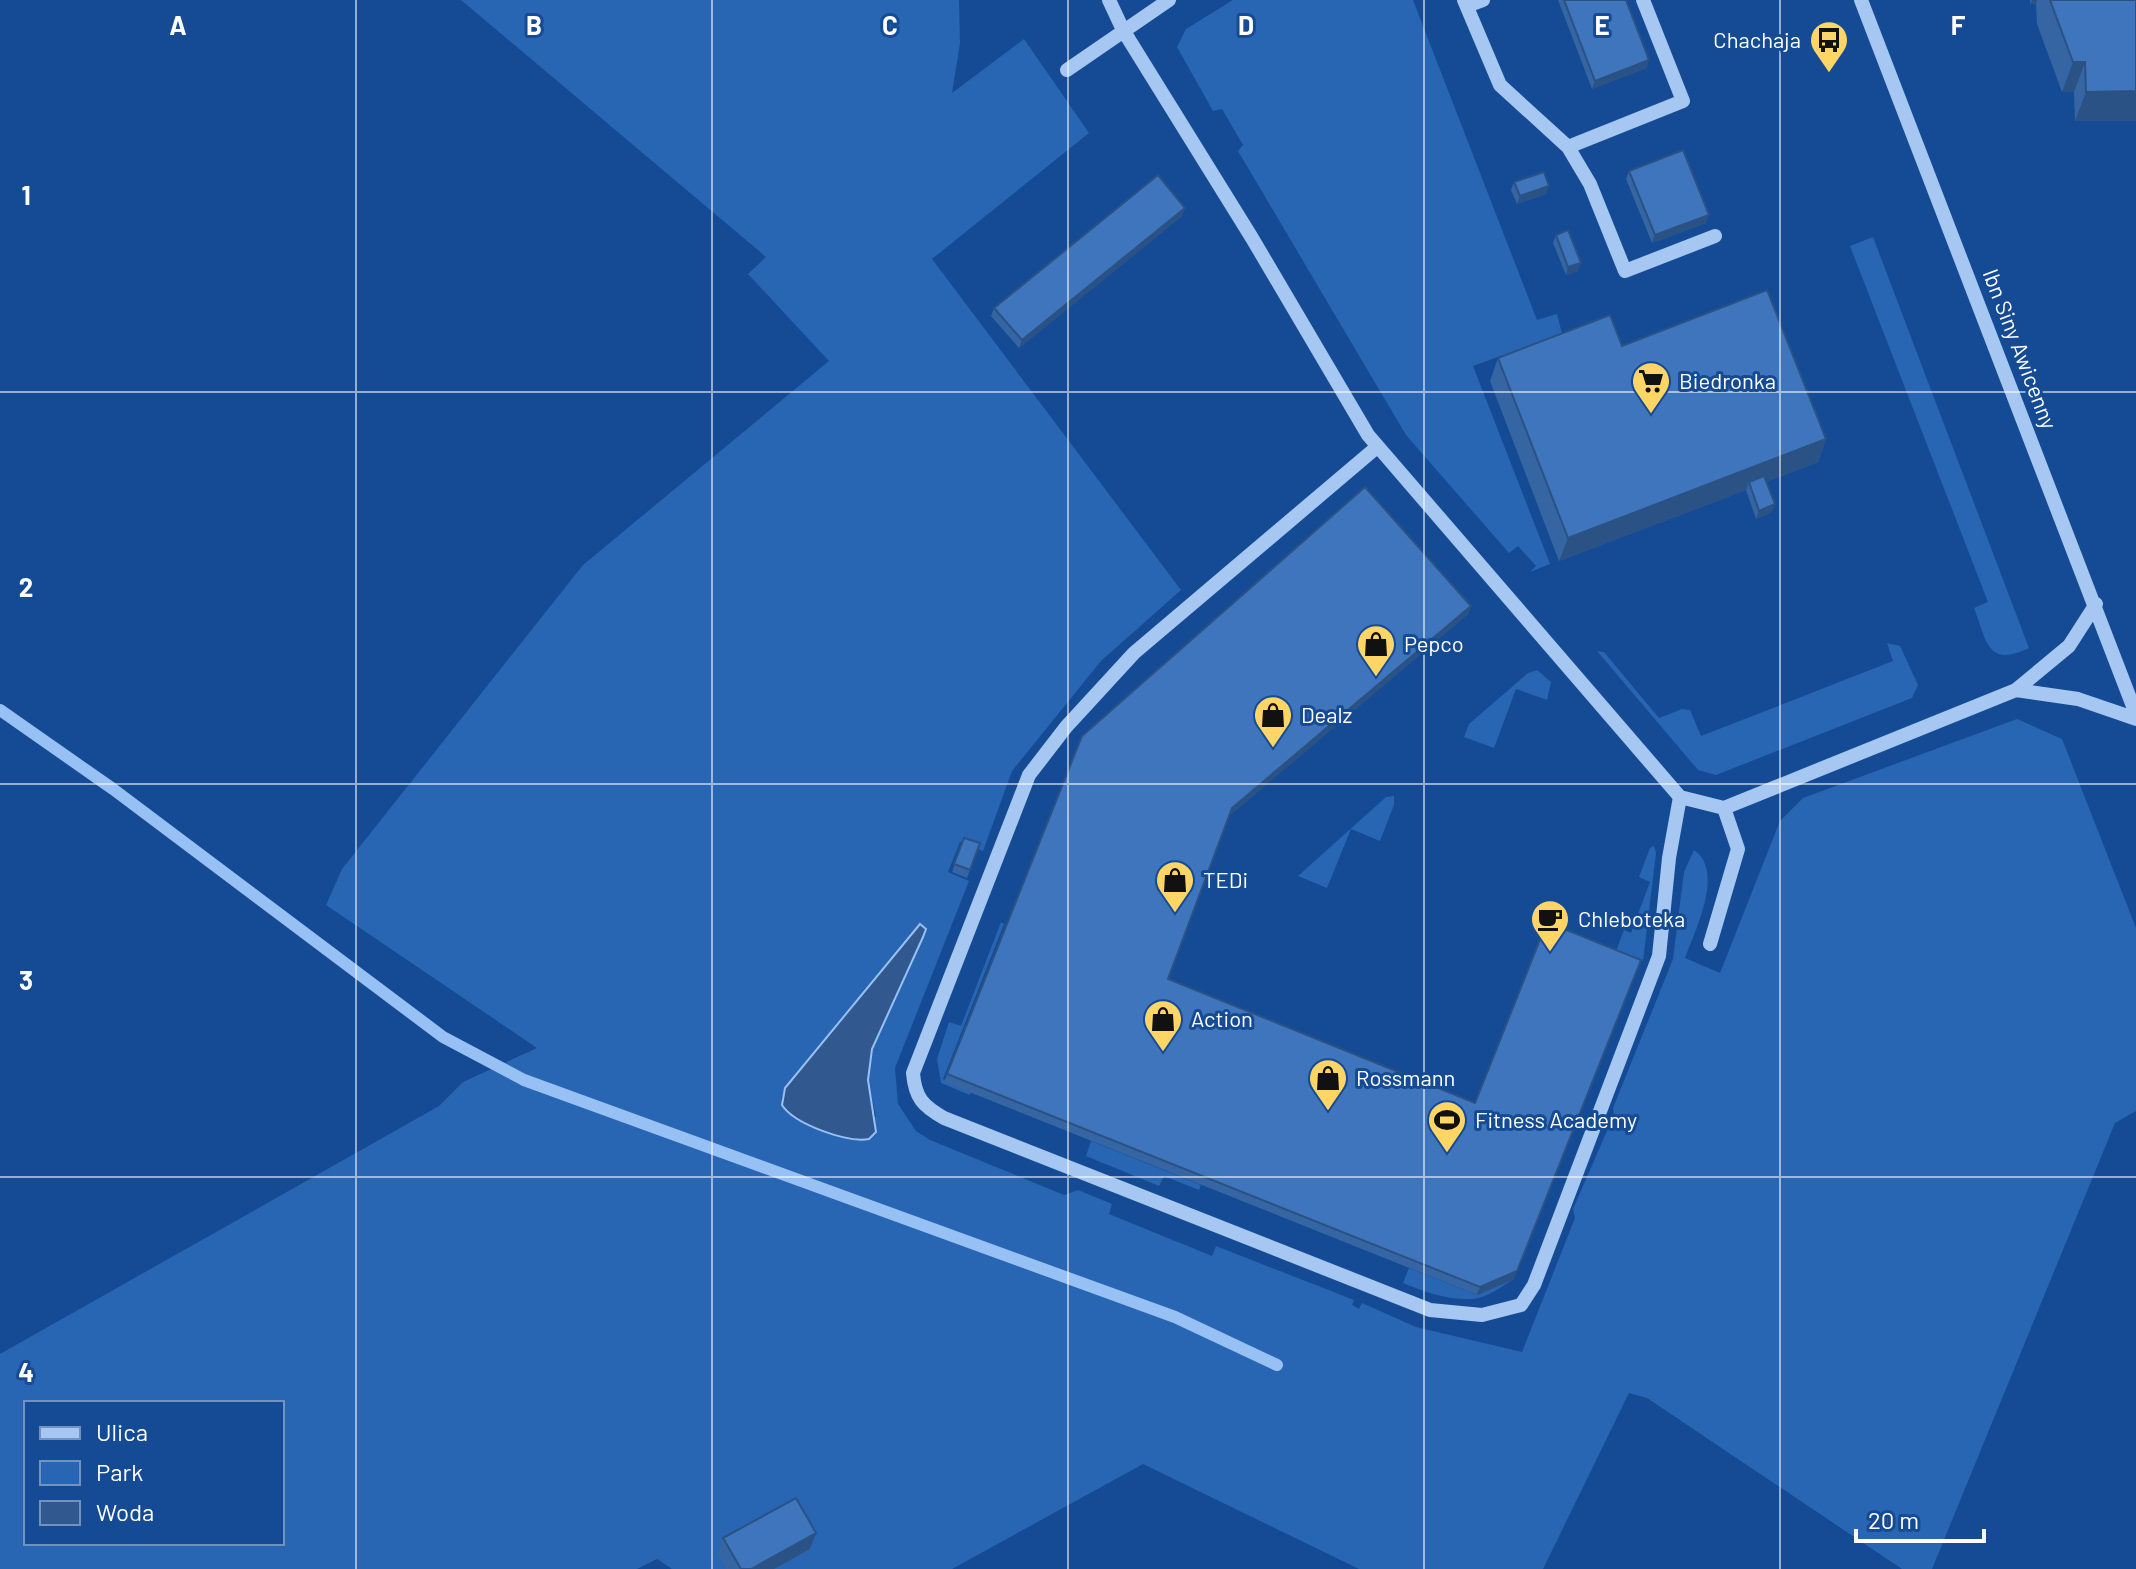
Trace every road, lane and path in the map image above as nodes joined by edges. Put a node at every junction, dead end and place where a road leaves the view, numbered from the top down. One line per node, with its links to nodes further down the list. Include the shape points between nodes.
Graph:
1 (1109, 0): 7 (street)
2 (1169, 0): 7 (street)
3 (1483, 0): 6 (street)
4 (1643, 0): 9 (street, via 1683,101)
5 (1861, 0): 12 (street, Ibn Siny Awicenny)
6 (1465, 3): 9 (street, via 1500,85)
7 (1123, 30): 8 (street); 11 (street)
8 (1067, 70)
9 (1568, 147): 10 (street, via 1590,184 1625,271)
10 (1715, 236)
11 (1377, 447): 15 (street); 15 (street, via 1134,653 1029,775 913,1073 915,1094 926,1107 1430,1310 1482,1315 1521,1305 1534,1285 1659,956)
12 (2096, 604): 13 (street, via 2069,646); 14 (street, Ibn Siny Awicenny)
13 (2016, 690): 14 (street, via 2078,699); 16 (street)
14 (2136, 716)
15 (1680, 797): 16 (street)
16 (1724, 808): 17 (street, via 1738,849)
17 (1710, 944)

